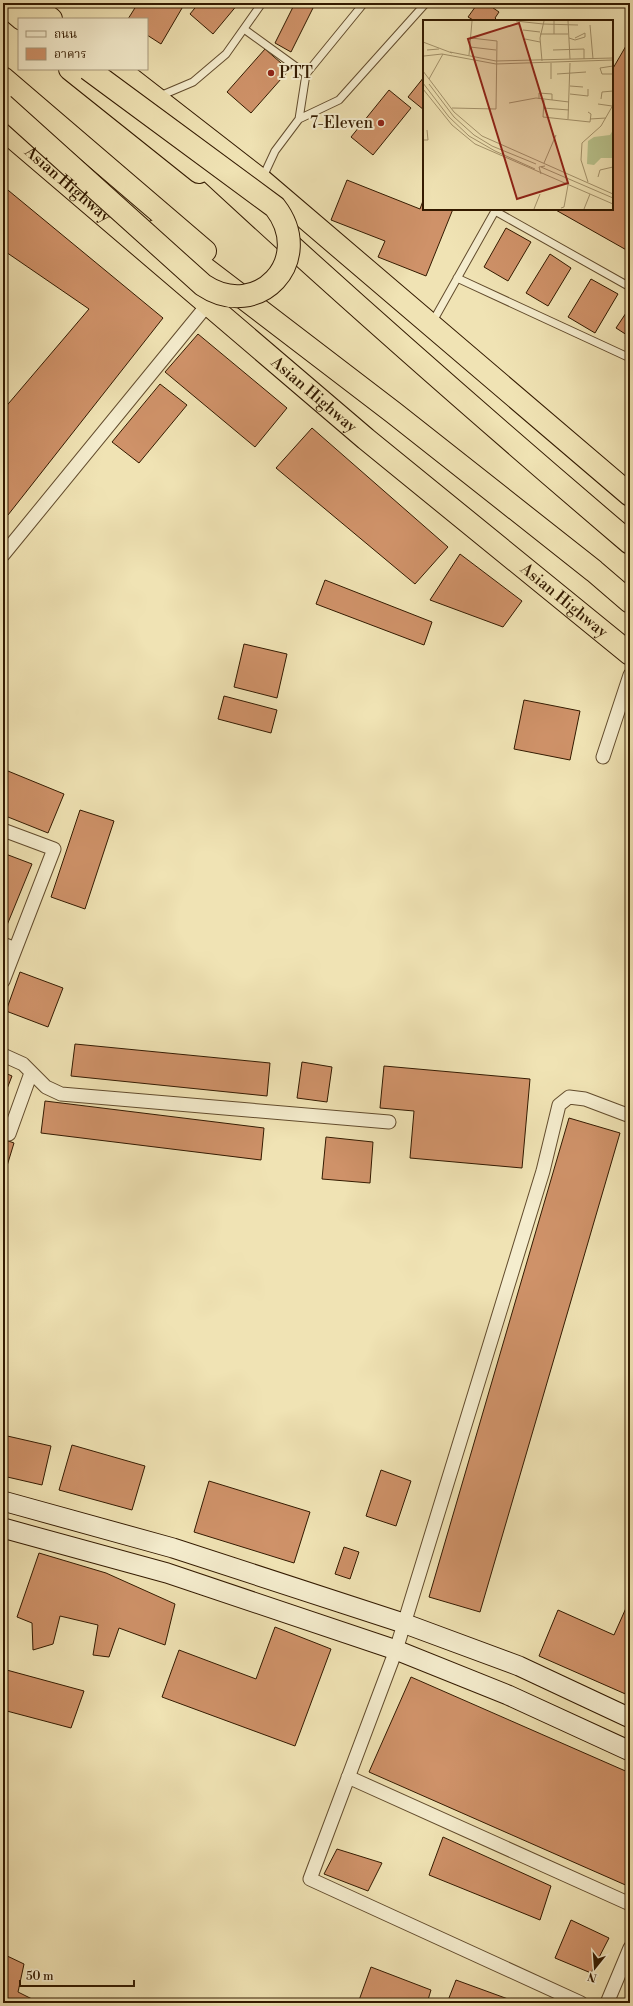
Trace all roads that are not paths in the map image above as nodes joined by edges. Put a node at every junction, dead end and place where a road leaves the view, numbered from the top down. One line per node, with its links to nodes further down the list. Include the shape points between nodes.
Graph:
1 (3, 3): 7 (highway)
2 (29, 3): 8 (highway); 9 (highway)
3 (262, 3): 11 (lane)
4 (364, 3): 16 (lane)
5 (426, 3): 21 (lane, via 339,100)
6 (3, 16): 10 (highway)
7 (21, 18)
8 (44, 18)
9 (50, 18)
10 (18, 27)
11 (244, 29): 16 (lane); 18 (lane, via 226,54 193,82)
12 (71, 70): 24 (highway)
13 (89, 70): 19 (highway, bridge, via 276,207 287,226 290,247 284,268 271,284 262,290 242,296 222,294 203,285)
14 (100, 70): 24 (highway)
15 (119, 70): 18 (highway)
16 (306, 74): 21 (lane)
17 (3, 78): 30 (highway)
18 (156, 98): 23 (highway)
19 (3, 105)
20 (3, 114): 30 (highway, Asian Highway)
21 (299, 119): 23 (lane, via 275,150)
22 (3, 129): 27 (highway, Asian Highway)
23 (261, 180): 28 (highway)
24 (280, 237): 32 (highway, via 486,420)
25 (457, 278): 26 (lane, via 495,211); 28 (lane); 29 (lane)
26 (630, 287)
27 (208, 304): 33 (street); 35 (highway, Asian Highway, via 366,439)
28 (431, 325): 31 (highway)
29 (630, 358)
30 (394, 413): 34 (highway, Asian Highway, via 594,570)
31 (630, 496)
32 (630, 543)
33 (3, 555)
34 (630, 602)
35 (630, 654)
36 (630, 675): 37 (street)
37 (603, 757)
38 (3, 830): 39 (street, via 54,849)
39 (9, 947): 40 (street)
40 (3, 981)
41 (3, 1055): 42 (street, via 23,1064)
42 (31, 1073): 44 (street, via 46,1087 61,1094); 45 (street, via 9,1134)
43 (630, 1116): 48 (street, via 585,1099 569,1097 559,1105 553,1121 543,1171)
44 (389, 1122)
45 (3, 1132)
46 (3, 1500): 48 (main road, via 173,1548)
47 (3, 1528): 49 (main road, via 167,1573)
48 (404, 1623): 49 (street); 50 (main road, via 519,1666)
49 (396, 1650): 51 (main road, via 508,1695); 52 (street)
50 (630, 1718)
51 (630, 1752)
52 (348, 1777): 53 (street); 55 (street, via 310,1879)
53 (630, 1904)
54 (630, 1948): 56 (street)
55 (581, 2003)
56 (607, 2003)

